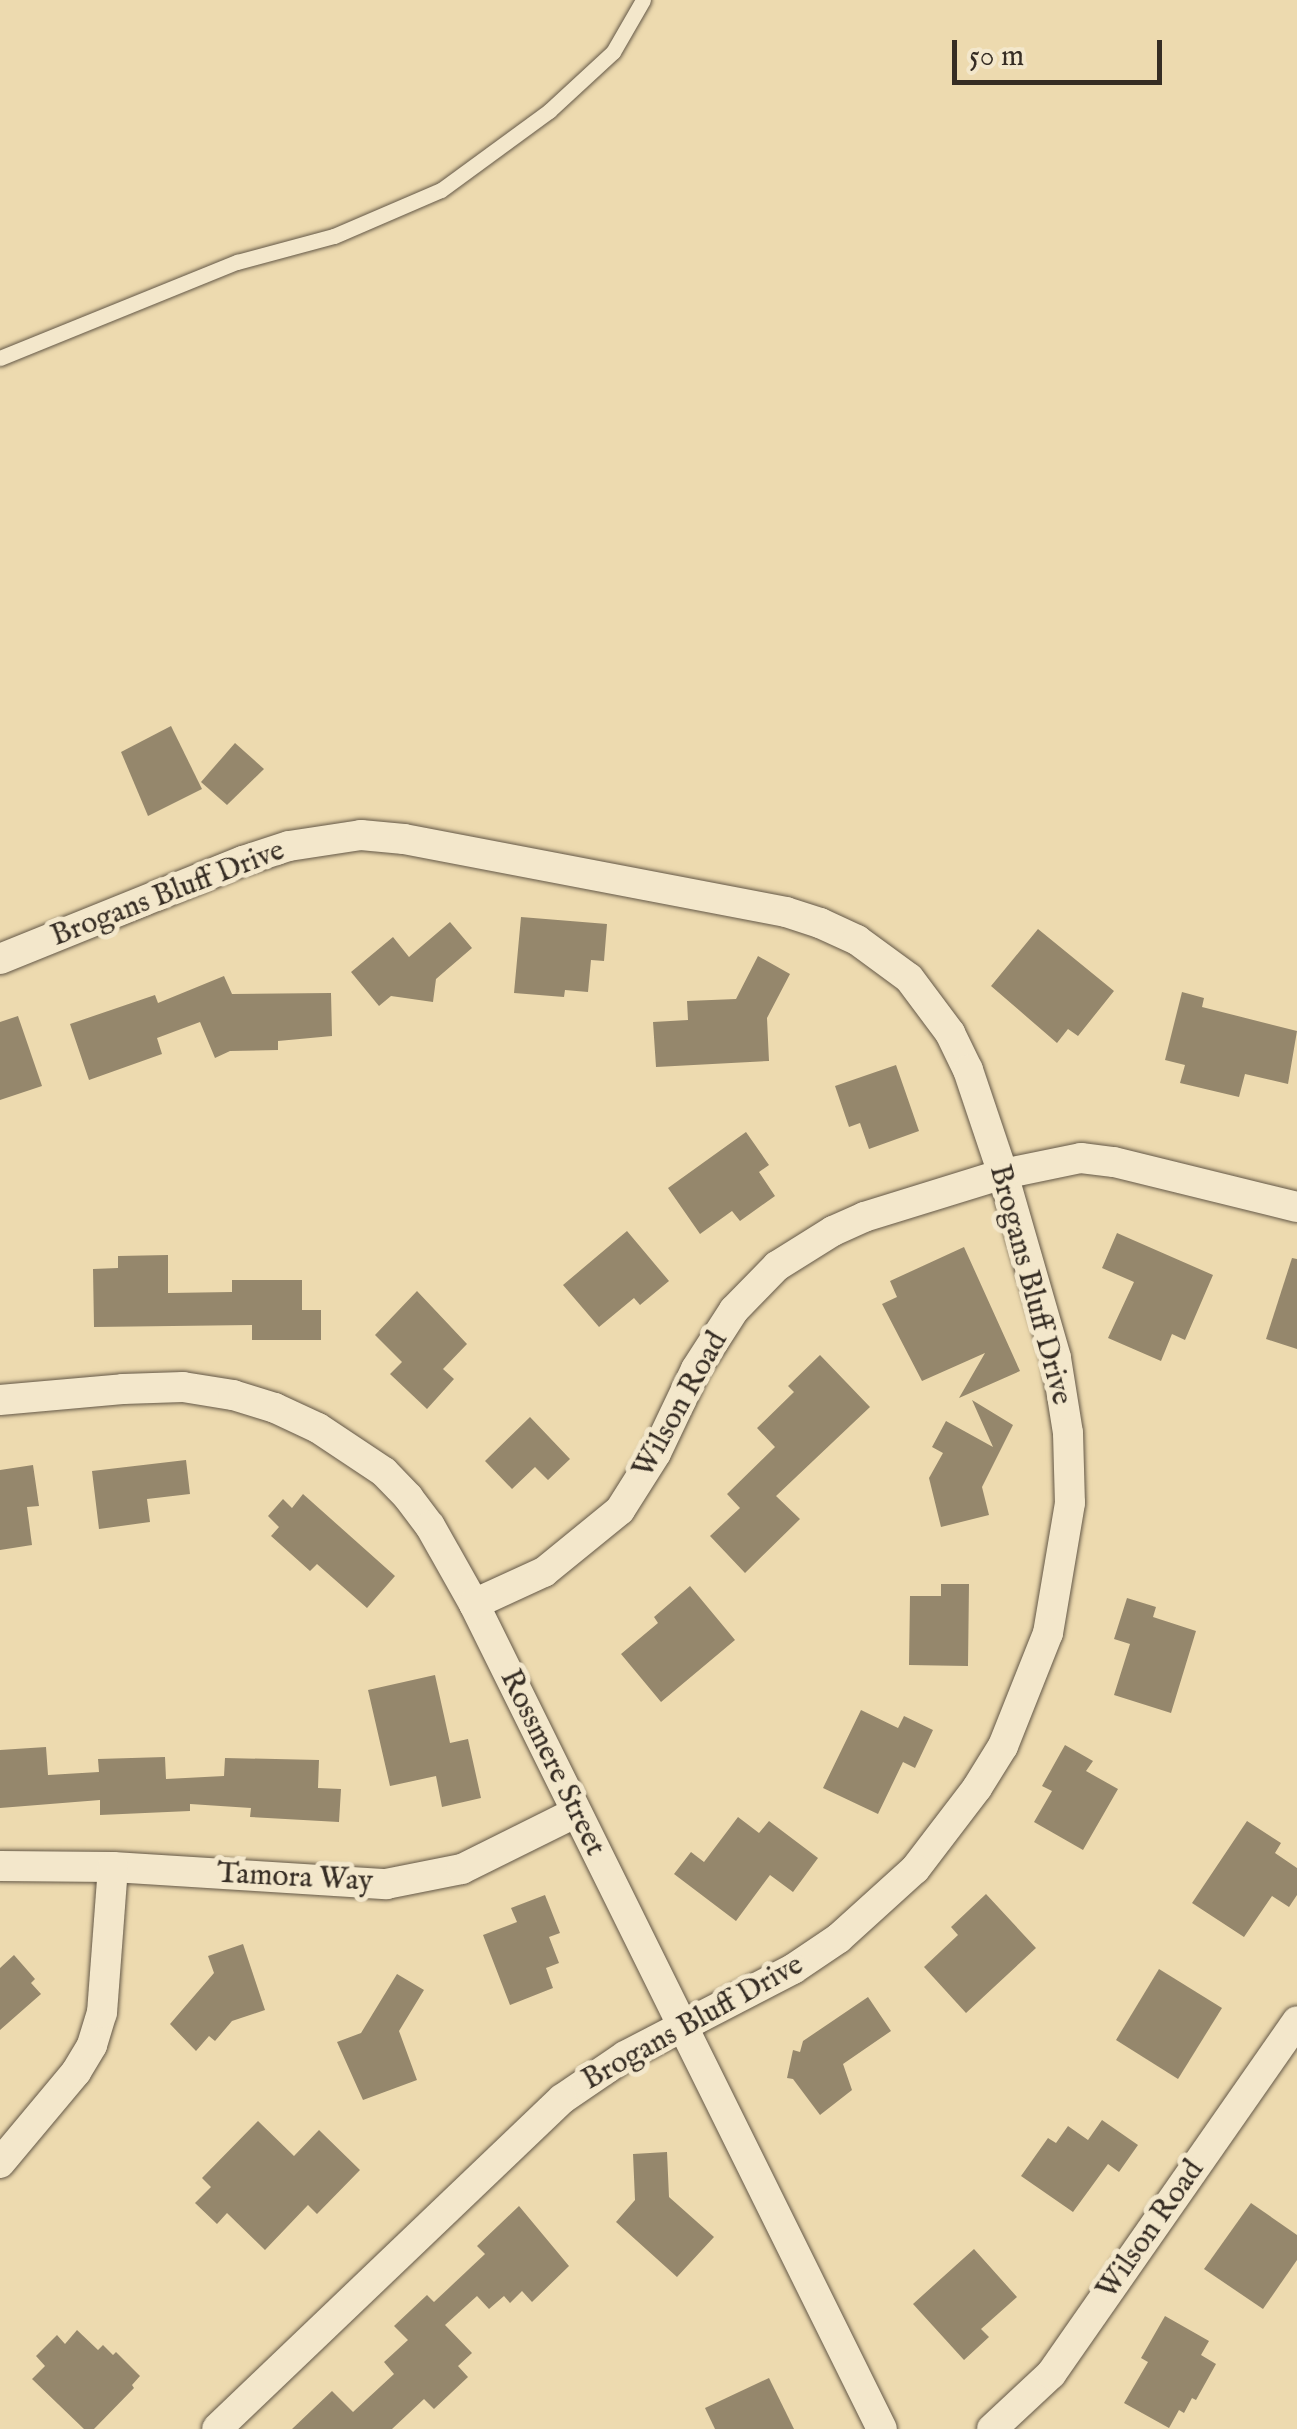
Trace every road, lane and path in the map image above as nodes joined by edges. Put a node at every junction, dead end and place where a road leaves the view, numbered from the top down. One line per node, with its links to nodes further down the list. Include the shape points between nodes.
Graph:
1 (643, 0): 2 (lane, via 613,52 549,111 440,190 334,236 237,262)
2 (0, 358)
3 (0, 959): 4 (street, Brogans Bluff Drive, via 242,861 361,835 786,912 857,940 910,978 962,1058)
4 (1003, 1174): 5 (street, Wilson Road, via 1081,1158); 7 (street, Wilson Road, via 864,1217 778,1266 716,1336 620,1510 544,1572); 12 (street, Brogans Bluff Drive, via 1056,1358 1068,1433 1070,1503 1059,1585 1025,1698 977,1788 915,1869 875,1908 793,1969)
5 (1297, 1207)
6 (0, 1400): 7 (street, Rossmere Street, via 183,1388 275,1408 384,1472 430,1526)
7 (474, 1604): 8 (street, Rossmere Street)
8 (576, 1813): 10 (street, Tamora Way, via 462,1869 422,1880 353,1883); 12 (street, Rossmere Street)
9 (0, 1866): 10 (street, Tamora Way)
10 (113, 1867): 13 (street, via 102,2013 92,2044)
11 (1297, 2021): 16 (street, Wilson Road, via 1051,2374)
12 (680, 2025): 14 (street, Brogans Bluff Drive, via 562,2099); 15 (street, Rossmere Street)
13 (0, 2163)
14 (216, 2429)
15 (882, 2429)
16 (992, 2429)

